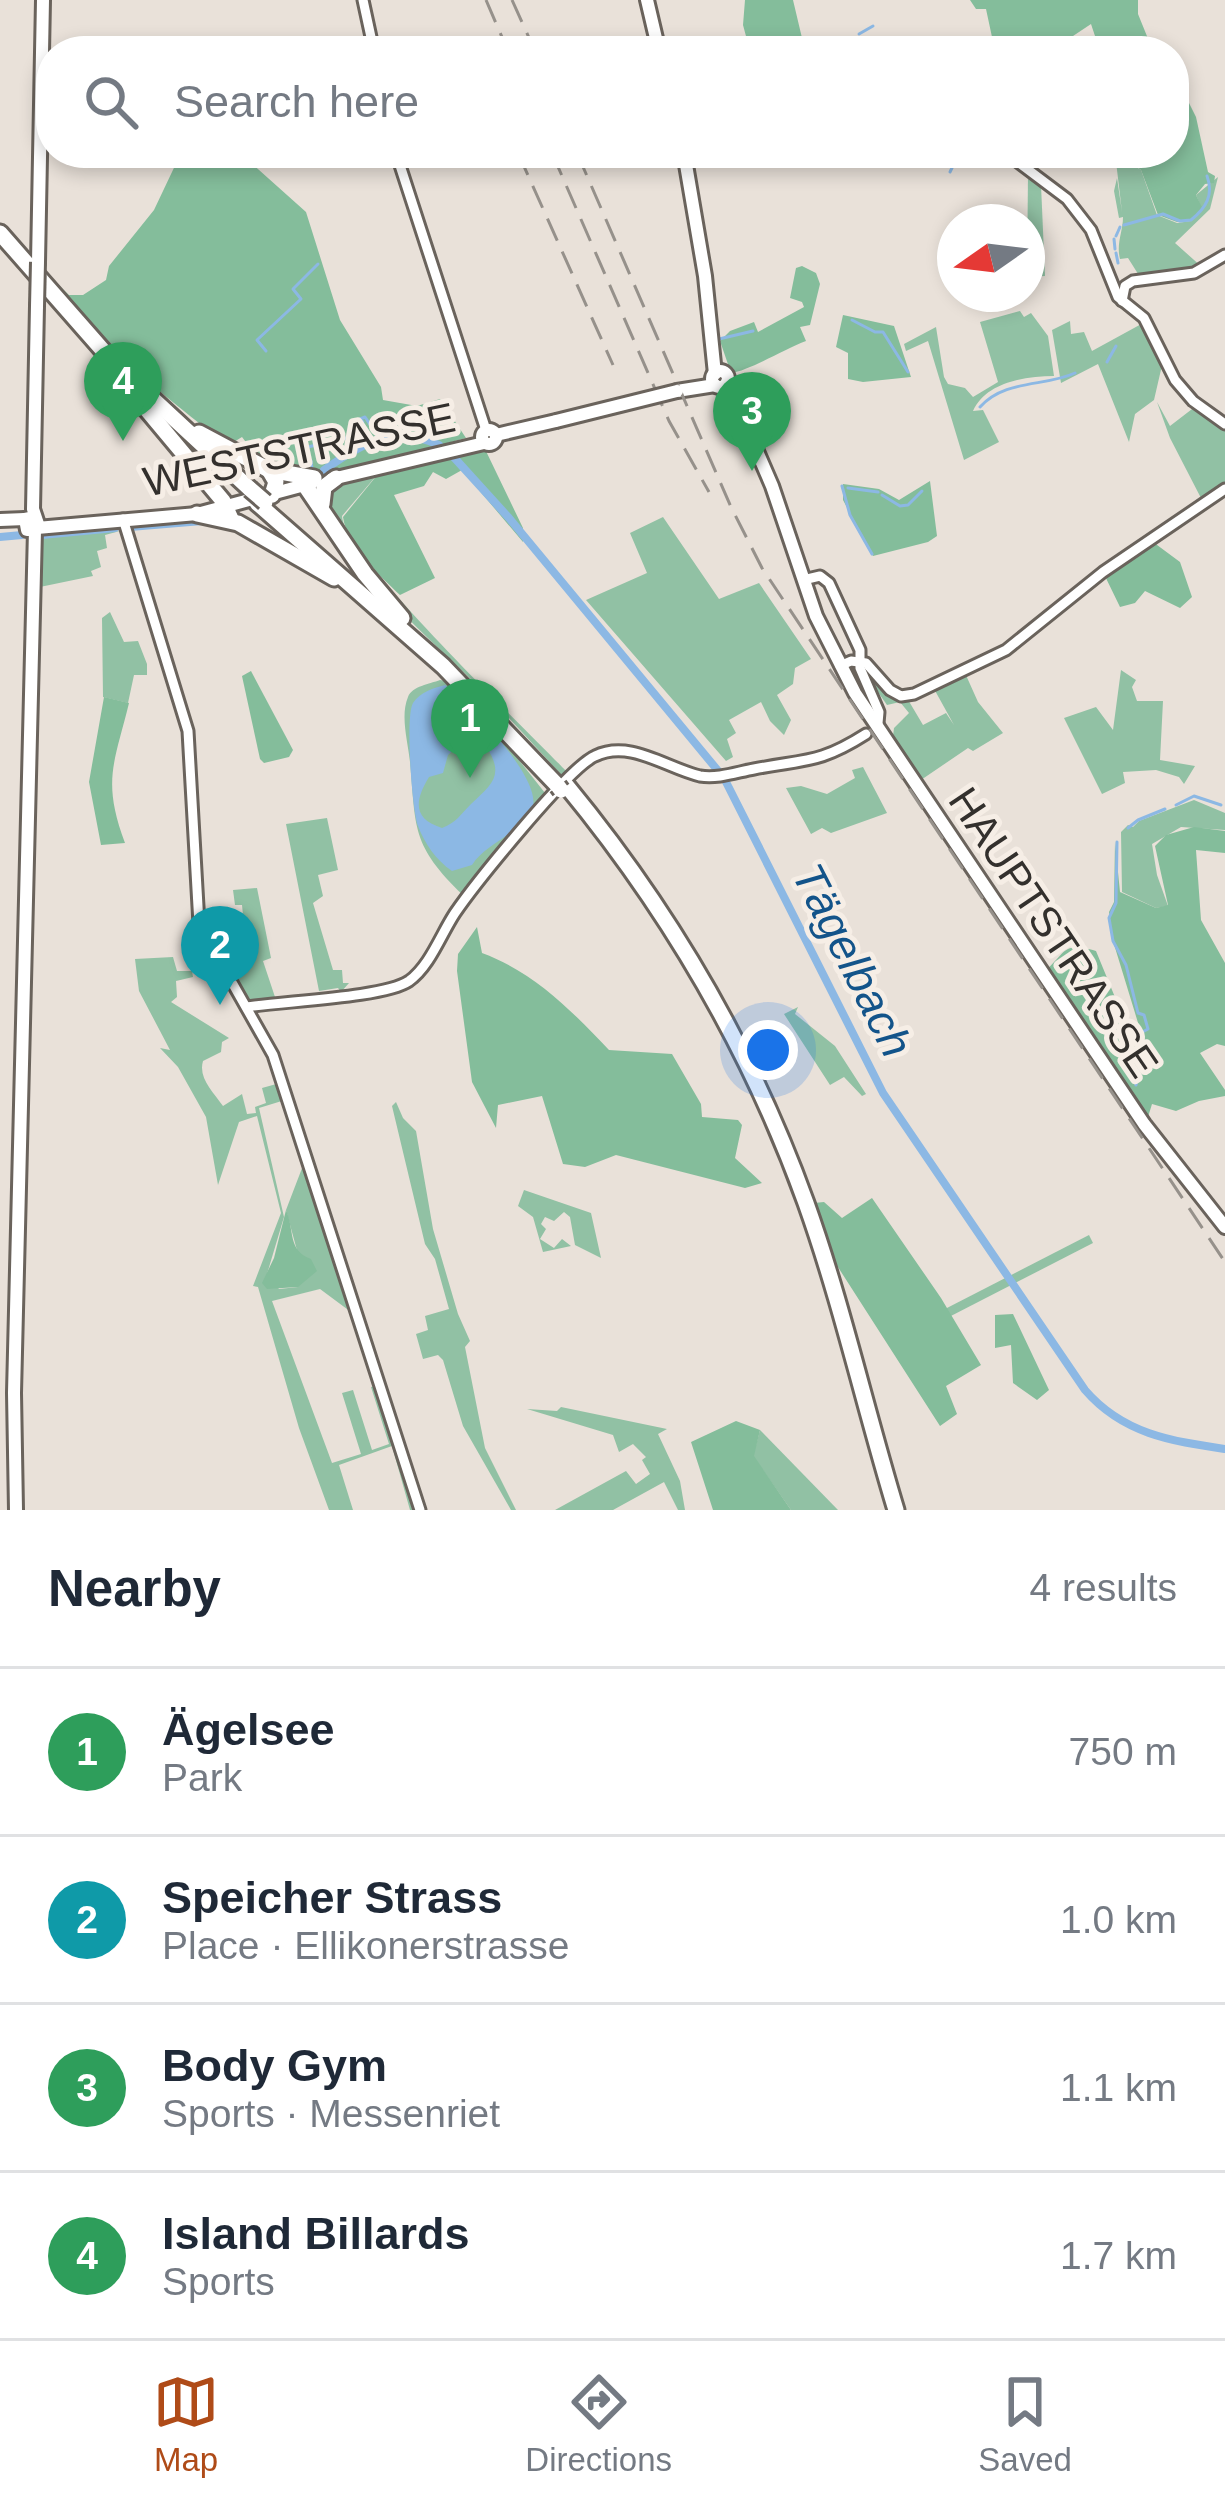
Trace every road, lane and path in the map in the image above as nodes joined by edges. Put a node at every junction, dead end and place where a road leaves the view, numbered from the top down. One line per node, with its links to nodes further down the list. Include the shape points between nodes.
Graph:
1 (43, 0): 4 (main road, bridge)
2 (363, 0): 5 (street)
3 (647, 0): 6 (main road)
4 (42, 36)
5 (371, 36)
6 (655, 36)
7 (40, 168): 30 (main road, bridge)
8 (401, 168): 19 (street)
9 (687, 168): 16 (main road, HAUPTSTRASSE)
10 (1024, 168): 14 (street, via 1076,211)
11 (0, 233): 17 (highway)
12 (0, 243): 15 (highway)
13 (1225, 255): 14 (street, via 1194,273 1128,283)
14 (1122, 301): 18 (street, via 1144,318 1182,389)
15 (120, 378): 22 (highway); 26 (highway)
16 (719, 379): 19 (main road, WESTSTRASSE, bridge); 33 (main road, HAUPTSTRASSE, via 772,488)
17 (148, 396): 21 (highway); 26 (highway)
18 (1225, 424)
19 (487, 436): 20 (main road, WESTSTRASSE)
20 (445, 449): 23 (main road, WESTSTRASSE); 24 (main road, WESTSTRASSE)
21 (269, 470): 24 (highway); 26 (highway)
22 (204, 478): 26 (highway); 27 (highway)
23 (336, 478): 24 (main road, WESTSTRASSE); 28 (highway, via 322,492)
24 (308, 481): 26 (main road, WESTSTRASSE); 28 (highway)
25 (1225, 489): 38 (street, via 1102,572 1012,646 943,681 902,696)
26 (248, 499): 27 (highway); 36 (highway); 36 (highway, via 327,574); 37 (highway)
27 (195, 511): 32 (main road, WESTSTRASSE)
28 (325, 512): 37 (highway)
29 (0, 522): 30 (main road, WESTSTRASSE)
30 (31, 524): 31 (main road, WESTSTRASSE); 32 (main road, WESTSTRASSE); 34 (main road); 35 (main road)
31 (56, 525): 32 (main road, WESTSTRASSE); 34 (main road, via 37,537)
32 (123, 525): 43 (street, via 188,731 198,918)
33 (803, 580): 38 (street, via 820,576 829,584); 39 (main road, HAUPTSTRASSE)
34 (32, 585): 35 (main road)
35 (30, 607): 45 (main road)
36 (386, 614): 42 (highway)
37 (412, 628): 42 (highway)
38 (860, 662): 39 (street); 40 (street)
39 (840, 666): 44 (main road, HAUPTSTRASSE, via 1144,1124)
40 (878, 723)
41 (866, 734): 43 (street, via 805,764 723,775 697,775 620,750 599,754 571,775 472,891 407,982)
42 (562, 785): 47 (highway, via 677,938 763,1096 821,1249)
43 (247, 1007): 46 (street, via 273,1055)
44 (1225, 1227)
45 (16, 1510)
46 (421, 1510)
47 (893, 1510)

